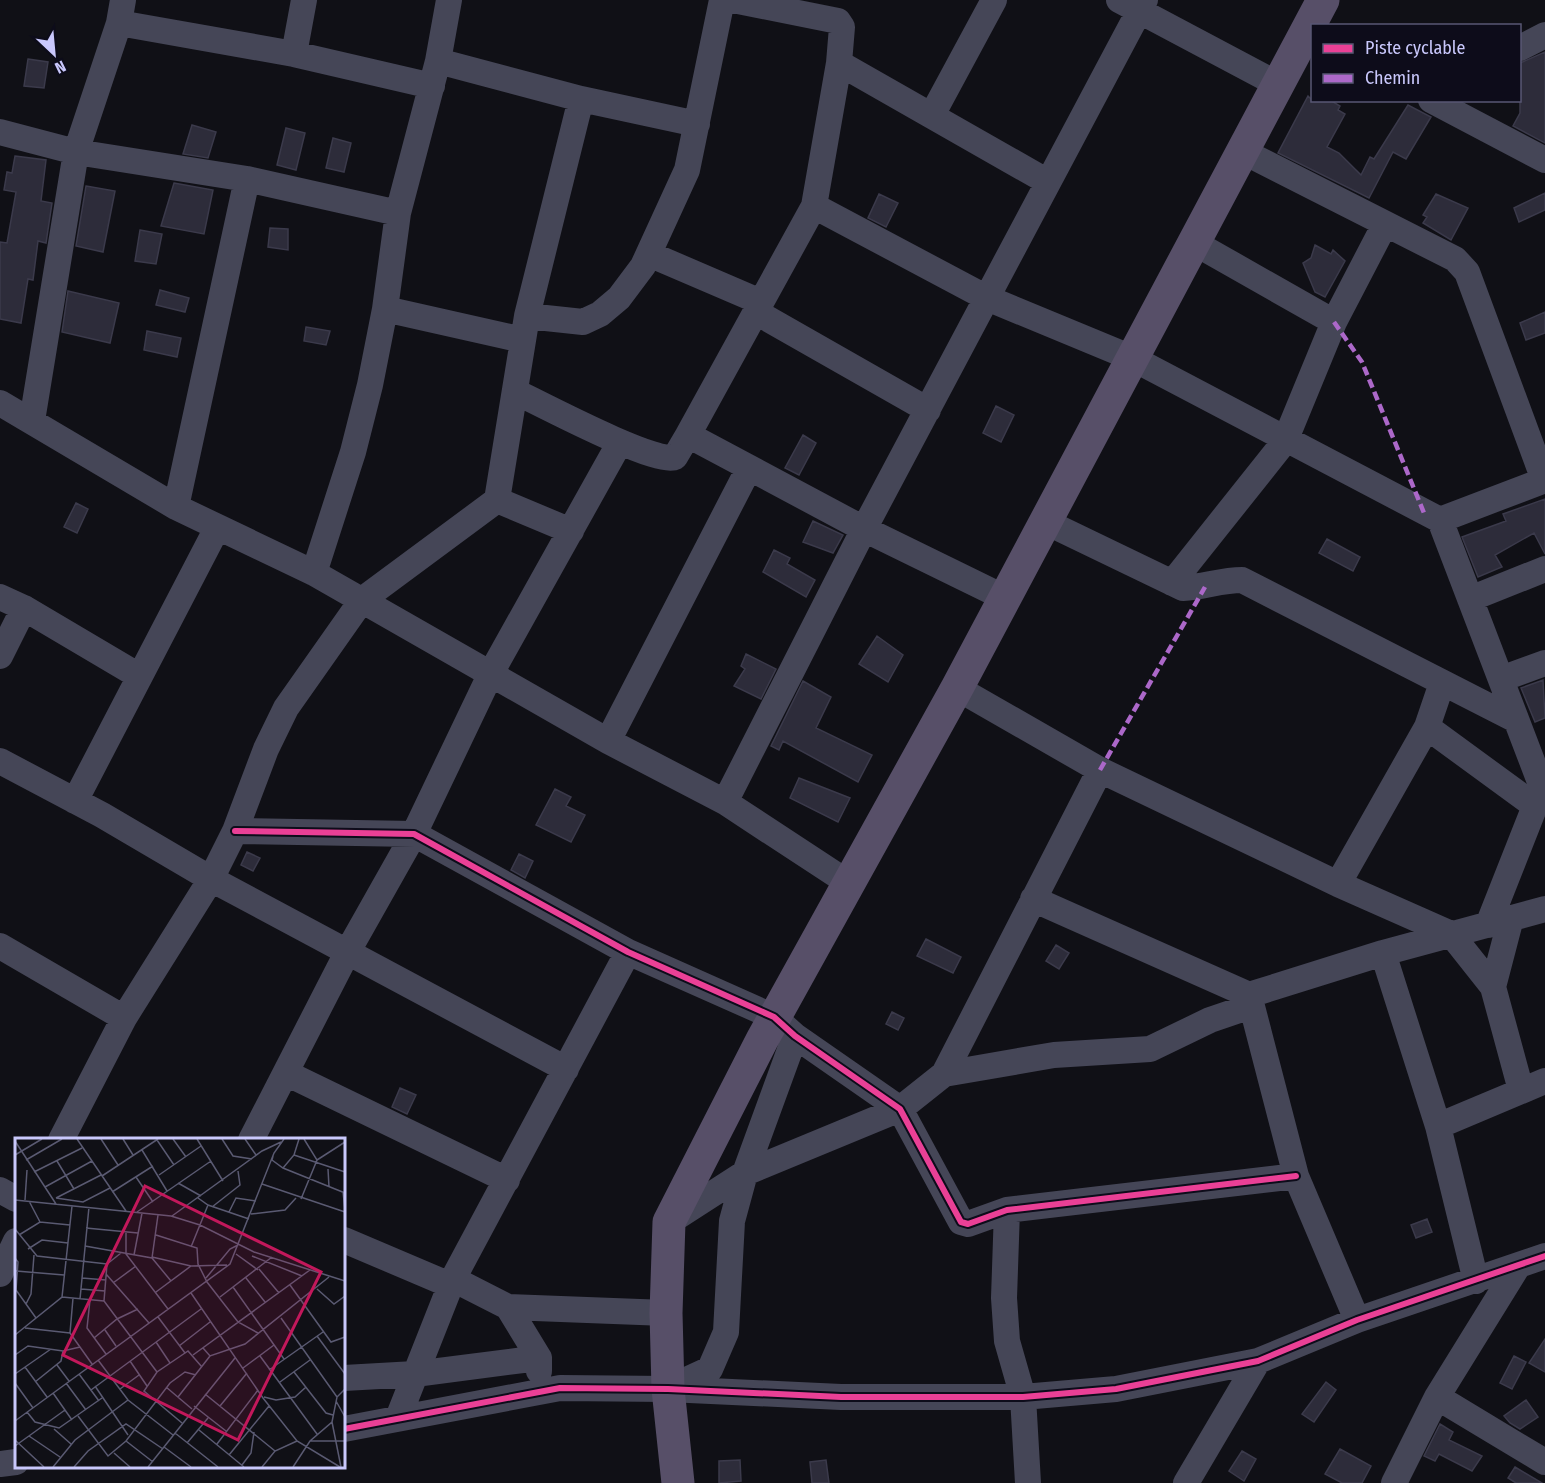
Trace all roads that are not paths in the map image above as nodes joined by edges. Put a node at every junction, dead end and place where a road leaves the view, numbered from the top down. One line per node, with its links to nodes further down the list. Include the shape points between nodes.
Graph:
1 (304, 0): 13 (street)
2 (449, 0): 14 (street)
3 (722, 0): 21 (street)
4 (733, 0): 15 (street, via 838,21 842,27)
5 (994, 0): 20 (street)
6 (1323, 0): 9 (main road)
7 (1135, 4): 16 (street); 27 (street)
8 (121, 11): 13 (street); 23 (street)
9 (1314, 24)
10 (1545, 35): 12 (street)
11 (1309, 37): 16 (main road)
12 (1521, 47)
13 (294, 54): 17 (street)
14 (438, 61): 17 (street); 18 (street)
15 (839, 63): 20 (street); 28 (street)
16 (1279, 85): 24 (main road)
17 (432, 86): 29 (street)
18 (581, 99): 21 (street); 37 (street)
19 (1446, 104): 25 (street)
20 (932, 115): 27 (street)
21 (697, 124): 32 (street, via 687,170)
22 (0, 132): 23 (street)
23 (76, 152): 26 (street); 42 (street)
24 (1244, 152): 30 (street); 31 (main road)
25 (1545, 160)
26 (247, 178): 29 (street); 49 (street)
27 (1048, 182): 33 (street)
28 (814, 206): 33 (street); 34 (street)
29 (398, 213): 35 (street)
30 (1385, 224): 36 (street); 47 (street, via 1455,259 1467,272)
31 (1193, 242): 36 (street); 38 (main road)
32 (649, 254): 34 (street); 37 (street, via 619,298 600,314 583,322)
33 (987, 298): 38 (street); 41 (street)
34 (758, 307): 41 (street); 43 (street)
35 (385, 309): 37 (street); 56 (street, via 353,452)
36 (1335, 322): 44 (street)
37 (525, 328): 39 (street)
38 (1132, 358): 44 (street); 51 (main road)
39 (516, 392): 45 (street); 48 (street)
40 (0, 404): 42 (street)
41 (928, 410): 53 (street)
42 (32, 421): 49 (street)
43 (687, 435): 45 (street, via 671,460); 46 (street)
44 (1285, 441): 50 (street); 57 (street)
45 (620, 442): 54 (street)
46 (749, 468): 53 (street); 72 (street)
47 (1545, 480): 50 (street)
48 (497, 500): 54 (street); 61 (street)
49 (176, 507): 52 (street)
50 (1440, 520): 60 (street)
51 (1044, 521): 57 (street); 59 (main road)
52 (217, 528): 56 (street); 66 (street)
53 (864, 529): 59 (street); 77 (street)
54 (571, 531): 65 (street)
55 (1545, 569): 60 (street)
56 (314, 573): 61 (street)
57 (1172, 583): 68 (street, via 1183,588 1242,580)
58 (0, 597): 62 (street)
59 (1003, 597): 69 (main road)
60 (1470, 599): 67 (street)
61 (362, 600): 65 (street); 78 (street, via 286,708)
62 (24, 608): 63 (street); 66 (street)
63 (0, 656)
64 (1545, 663): 67 (street)
65 (491, 673): 72 (street); 79 (street)
66 (139, 676): 76 (street)
67 (1501, 680): 70 (street)
68 (1442, 683): 70 (street); 71 (street)
69 (957, 688): 74 (street); 81 (main road)
70 (1516, 720): 75 (street)
71 (1427, 727): 75 (street); 82 (street)
72 (608, 741): 77 (street)
73 (0, 761): 76 (street)
74 (1100, 770): 82 (street); 83 (street)
75 (1542, 800): 85 (street)
76 (75, 801): 80 (street)
77 (725, 802): 81 (street)
78 (235, 831): 79 (street); 80 (street)
79 (414, 834): 88 (street); 89 (street)
80 (211, 879): 88 (street); 93 (street)
81 (850, 884): 94 (main road)
82 (1338, 884): 86 (street)
83 (1033, 899): 92 (street); 97 (street)
84 (1545, 909): 85 (street)
85 (1499, 922): 86 (street); 91 (street)
86 (1451, 934): 90 (street); 91 (street)
87 (0, 946): 93 (street)
88 (348, 951): 95 (street); 96 (street)
89 (627, 952): 94 (street); 95 (street)
90 (1383, 953): 92 (street); 101 (street)
91 (1493, 987): 99 (street)
92 (1250, 1001): 97 (street, via 1150,1049 1054,1055); 105 (street)
93 (124, 1018): 102 (street)
94 (785, 1027): 100 (street); 104 (street); 110 (main road)
95 (566, 1070): 106 (street)
96 (286, 1073): 103 (street); 106 (street)
97 (944, 1074): 100 (street)
98 (1545, 1081): 99 (street)
99 (1521, 1090): 101 (street)
100 (900, 1109): 104 (street); 109 (street, via 961,1222 968,1224)
101 (1438, 1126): 116 (street)
102 (62, 1138)
103 (252, 1138)
104 (745, 1173): 110 (street); 126 (street, via 732,1221 726,1332 710,1369)
105 (1296, 1176): 109 (street); 120 (street)
106 (507, 1180): 117 (street)
107 (0, 1190): 108 (street)
108 (15, 1198)
109 (1007, 1210): 127 (street, via 1007,1341)
110 (669, 1222): 119 (main road)
111 (345, 1240): 117 (street)
112 (15, 1243): 115 (street)
113 (1545, 1256): 114 (street)
114 (1518, 1266): 116 (street); 128 (street)
115 (0, 1274)
116 (1476, 1281): 120 (street)
117 (451, 1282): 118 (street); 123 (street)
118 (508, 1307): 119 (street); 121 (street)
119 (666, 1313): 126 (main road)
120 (1357, 1320): 122 (street)
121 (539, 1358): 123 (street); 125 (street)
122 (1258, 1361): 127 (street, via 1116,1389); 136 (street)
123 (415, 1374): 124 (street); 129 (street)
124 (345, 1378)
125 (539, 1389): 126 (street); 129 (street)
126 (668, 1389): 127 (street, via 841,1397); 134 (main road)
127 (1023, 1397): 135 (street)
128 (1437, 1397): 132 (street); 137 (street)
129 (398, 1418): 130 (street)
130 (345, 1429)
131 (15, 1462): 133 (street)
132 (1545, 1462)
133 (0, 1464)
134 (678, 1483)
135 (1028, 1483)
136 (1186, 1483)
137 (1394, 1483)

